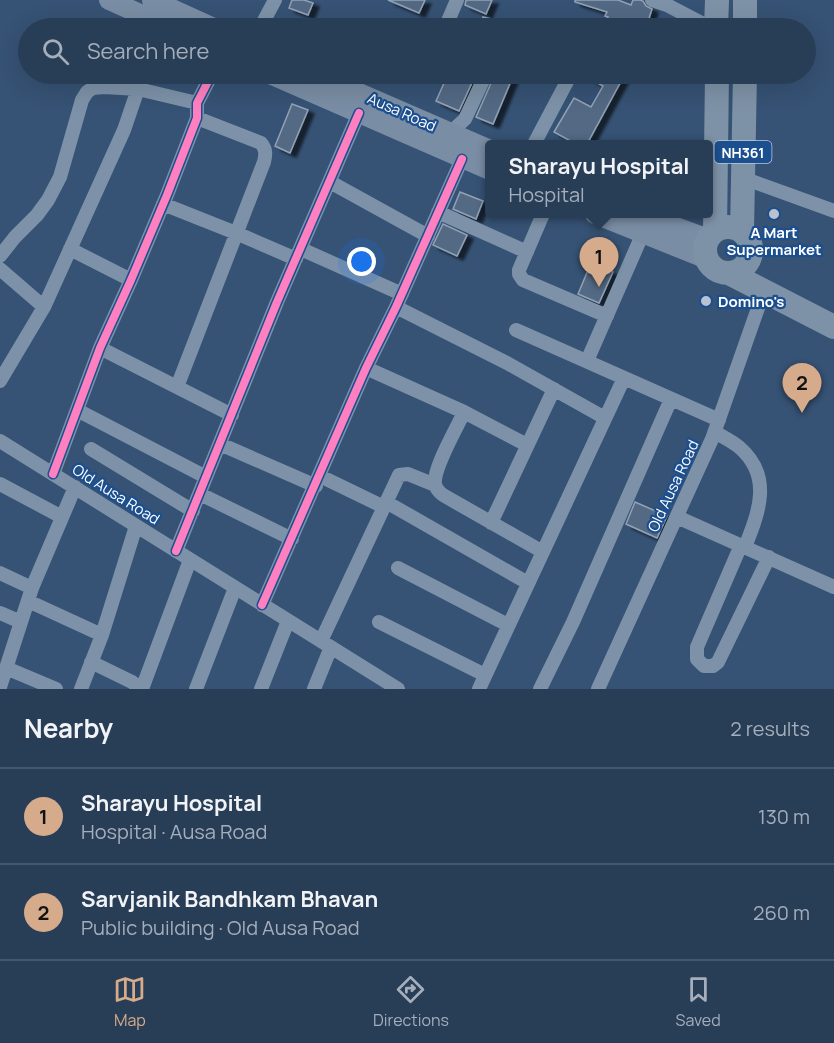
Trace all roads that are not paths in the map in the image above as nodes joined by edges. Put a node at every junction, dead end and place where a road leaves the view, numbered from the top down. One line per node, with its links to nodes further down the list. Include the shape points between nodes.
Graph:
1 (109, 0): 8 (main road)
2 (152, 0): 8 (main road)
3 (275, 0): 9 (street)
4 (457, 0): 10 (street)
5 (652, 0): 11 (street)
6 (717, 0): 12 (highway)
7 (745, 0): 13 (highway)
8 (177, 13)
9 (265, 18)
10 (449, 18)
11 (692, 18)
12 (716, 18)
13 (745, 18)
14 (207, 84): 22 (street)
15 (292, 84): 23 (main road)
16 (338, 84): 25 (main road, Ausa Road)
17 (481, 84): 25 (street, via 465,119)
18 (566, 84): 26 (street)
19 (717, 84): 30 (highway, NH361)
20 (745, 84): 31 (highway, NH361)
21 (138, 89): 22 (street); 45 (street); 48 (street, via 104,87 87,92 60,177 48,200)
22 (197, 103): 24 (street)
23 (359, 114): 28 (main road); 32 (street)
24 (197, 118): 33 (street); 41 (street, via 265,148 264,162)
25 (450, 133): 27 (main road, Ausa Road)
26 (536, 140)
27 (485, 148)
28 (462, 159): 29 (main road); 35 (street)
29 (485, 168)
30 (713, 171)
31 (743, 178): 34 (street); 40 (highway, NH361)
32 (330, 182): 43 (street); 47 (street)
33 (163, 204): 41 (street); 51 (street)
34 (834, 211)
35 (438, 212): 43 (street); 46 (street)
36 (541, 218): 46 (street)
37 (607, 218): 42 (main road)
38 (652, 218): 44 (main road)
39 (711, 218): 44 (highway, NH361)
40 (742, 231): 44 (highway, via 724,227); 50 (highway, via 752,248)
41 (236, 233): 47 (street); 65 (street)
42 (643, 233): 44 (main road); 57 (street)
43 (428, 236): 53 (street)
44 (710, 243): 50 (highway, via 712,267 720,272)
45 (70, 249): 51 (street); 54 (street)
46 (527, 252): 57 (street, via 519,274 524,280)
47 (298, 254): 53 (street); 70 (street)
48 (0, 256)
49 (0, 269): 54 (street)
50 (738, 269): 52 (highway); 56 (highway)
51 (131, 280): 60 (street)
52 (764, 291): 58 (highway); 72 (street, Old Ausa Road)
53 (402, 294): 55 (street)
54 (44, 307): 64 (street)
55 (396, 307): 62 (street); 66 (street)
56 (834, 309)
57 (607, 316): 61 (street)
58 (834, 327)
59 (516, 330): 61 (street)
60 (100, 348): 65 (street); 68 (street)
61 (587, 361): 63 (street)
62 (366, 368): 69 (street); 79 (street)
63 (624, 378): 67 (street); 71 (street)
64 (0, 381)
65 (177, 387): 70 (street)
66 (554, 389): 71 (street); 75 (street)
67 (671, 399): 72 (street); 122 (street)
68 (76, 410): 77 (street); 78 (street)
69 (464, 412): 75 (street); 81 (street, via 440,464)
70 (232, 415): 74 (street)
71 (605, 418): 93 (street)
72 (717, 426): 87 (street, Old Ausa Road); 91 (street, via 739,446 759,473 757,518)
73 (0, 441): 77 (street, Old Ausa Road)
74 (220, 444): 78 (street); 79 (street)
75 (527, 445): 88 (street)
76 (91, 449): 85 (street)
77 (52, 474): 82 (street, Old Ausa Road)
78 (206, 477): 83 (street)
79 (318, 481): 84 (street); 90 (street)
80 (0, 484): 86 (street)
81 (435, 485): 84 (street, via 408,474 399,475); 88 (street, via 443,495)
82 (75, 487): 86 (street); 89 (street, Old Ausa Road)
83 (200, 494): 85 (street); 90 (street)
84 (385, 504): 98 (street); 109 (street)
85 (193, 511): 92 (street)
86 (62, 517): 101 (street)
87 (677, 517): 91 (street); 123 (street, Old Ausa Road)
88 (491, 523): 93 (street)
89 (136, 526): 92 (street, Old Ausa Road); 108 (street)
90 (292, 539): 102 (street)
91 (743, 546): 94 (street); 94 (street, via 700,640 696,654 704,666 718,662)
92 (176, 551): 95 (street, Old Ausa Road)
93 (543, 552): 98 (street)
94 (769, 557): 99 (street)
95 (190, 560): 100 (street, Old Ausa Road); 116 (street)
96 (398, 568): 107 (street)
97 (0, 573): 101 (street)
98 (528, 583): 107 (street)
99 (834, 586)
100 (235, 588): 102 (street, Old Ausa Road); 117 (street)
101 (30, 595): 105 (street); 108 (street)
102 (262, 605): 104 (street, Old Ausa Road)
103 (0, 613): 105 (street)
104 (288, 621): 109 (street, Old Ausa Road); 118 (street)
105 (21, 622): 111 (street)
106 (379, 622): 112 (street)
107 (508, 626): 112 (street)
108 (102, 635): 110 (street)
109 (326, 644): 119 (street); 120 (street, Old Ausa Road)
110 (91, 662): 115 (street); 116 (street)
111 (5, 663): 113 (street); 114 (street)
112 (485, 675): 121 (street)
113 (0, 687)
114 (56, 689)
115 (81, 689)
116 (142, 689)
117 (196, 689)
118 (261, 689)
119 (314, 689)
120 (399, 689)
121 (478, 689)
122 (540, 689)
123 (598, 689)

